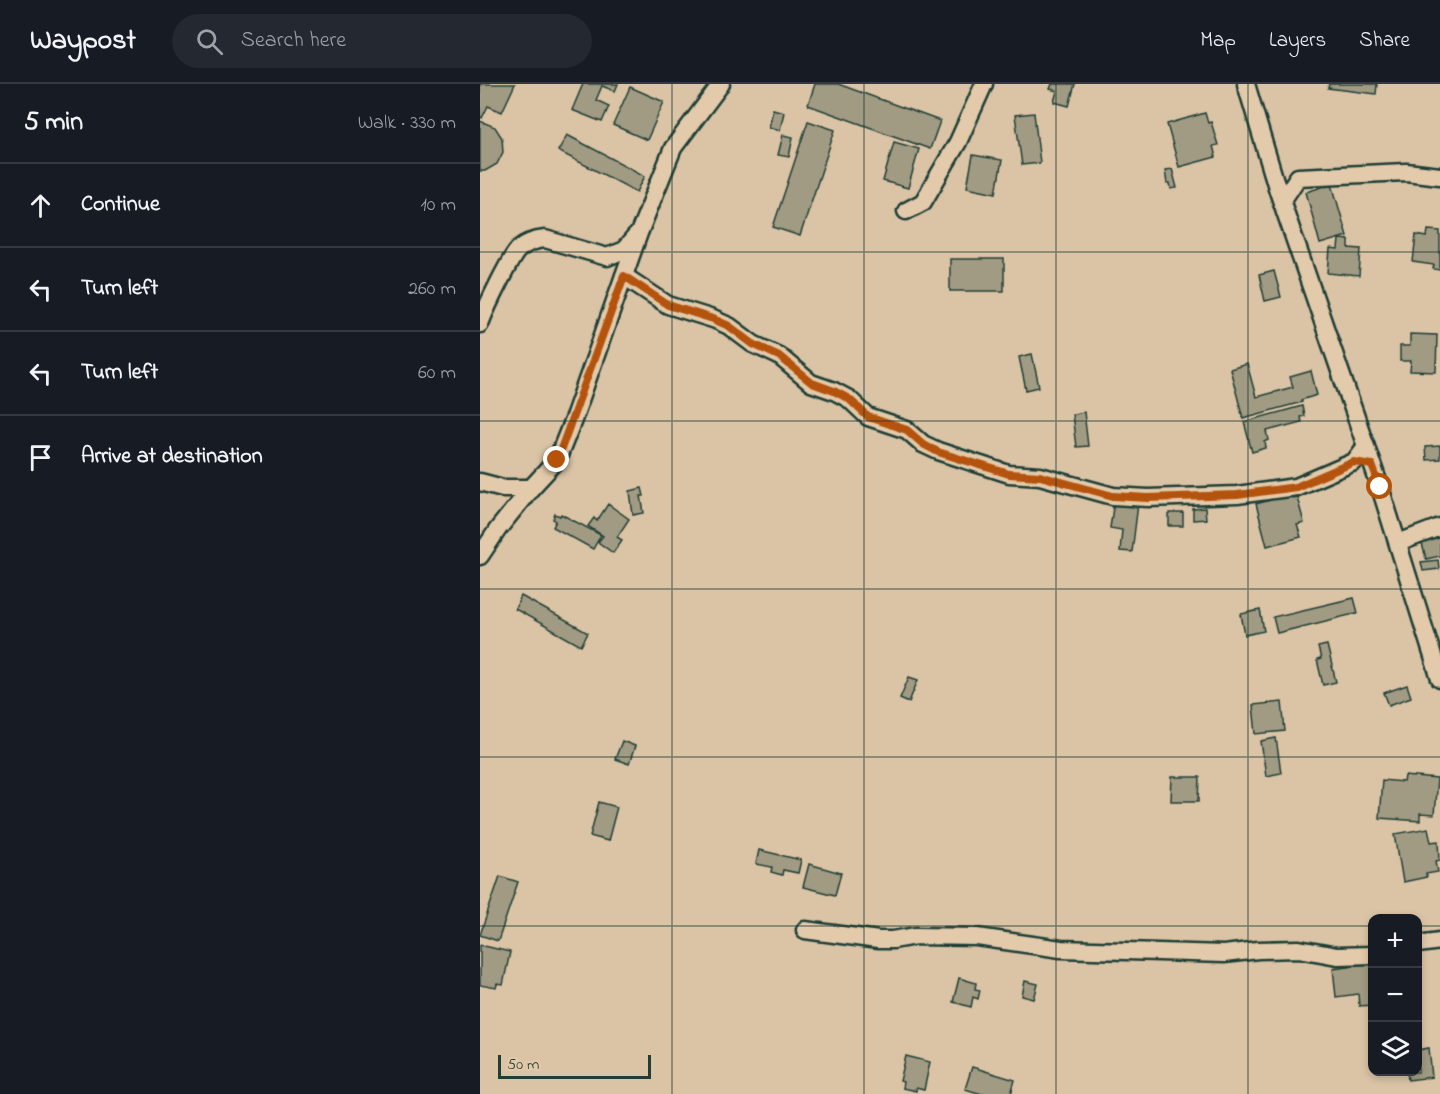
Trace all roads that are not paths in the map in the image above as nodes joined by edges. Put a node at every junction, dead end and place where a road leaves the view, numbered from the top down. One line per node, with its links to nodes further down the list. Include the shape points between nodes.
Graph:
1 (721, 84): 9 (street, via 673,148)
2 (984, 84): 8 (street, via 958,142 923,202)
3 (1246, 84): 4 (street)
4 (1271, 168): 6 (street); 7 (street)
5 (1440, 176): 6 (street, via 1406,172)
6 (1298, 177): 7 (street)
7 (1282, 201): 13 (street)
8 (906, 211)
9 (639, 233): 10 (street, via 624,250); 11 (street)
10 (607, 257): 11 (street); 12 (street, via 545,239 535,240 518,249)
11 (623, 280): 14 (street, via 668,305 729,326 753,344 779,356 812,383 849,399 868,417 907,430 938,452 1009,474 1040,476 1113,496 1237,495 1296,487); 17 (street, via 557,460)
12 (480, 324)
13 (1366, 446): 14 (street); 15 (street)
14 (1354, 462): 15 (street)
15 (1372, 465): 19 (street)
16 (480, 482): 17 (street, via 503,488)
17 (531, 488): 20 (street)
18 (1440, 527): 19 (street)
19 (1398, 543): 21 (street)
20 (480, 556)
21 (1440, 680)
22 (805, 930): 25 (street, via 878,940 977,937 1061,949 1224,954 1299,949 1337,956)
23 (1440, 940): 24 (street)
24 (1422, 943)
25 (1368, 955)

